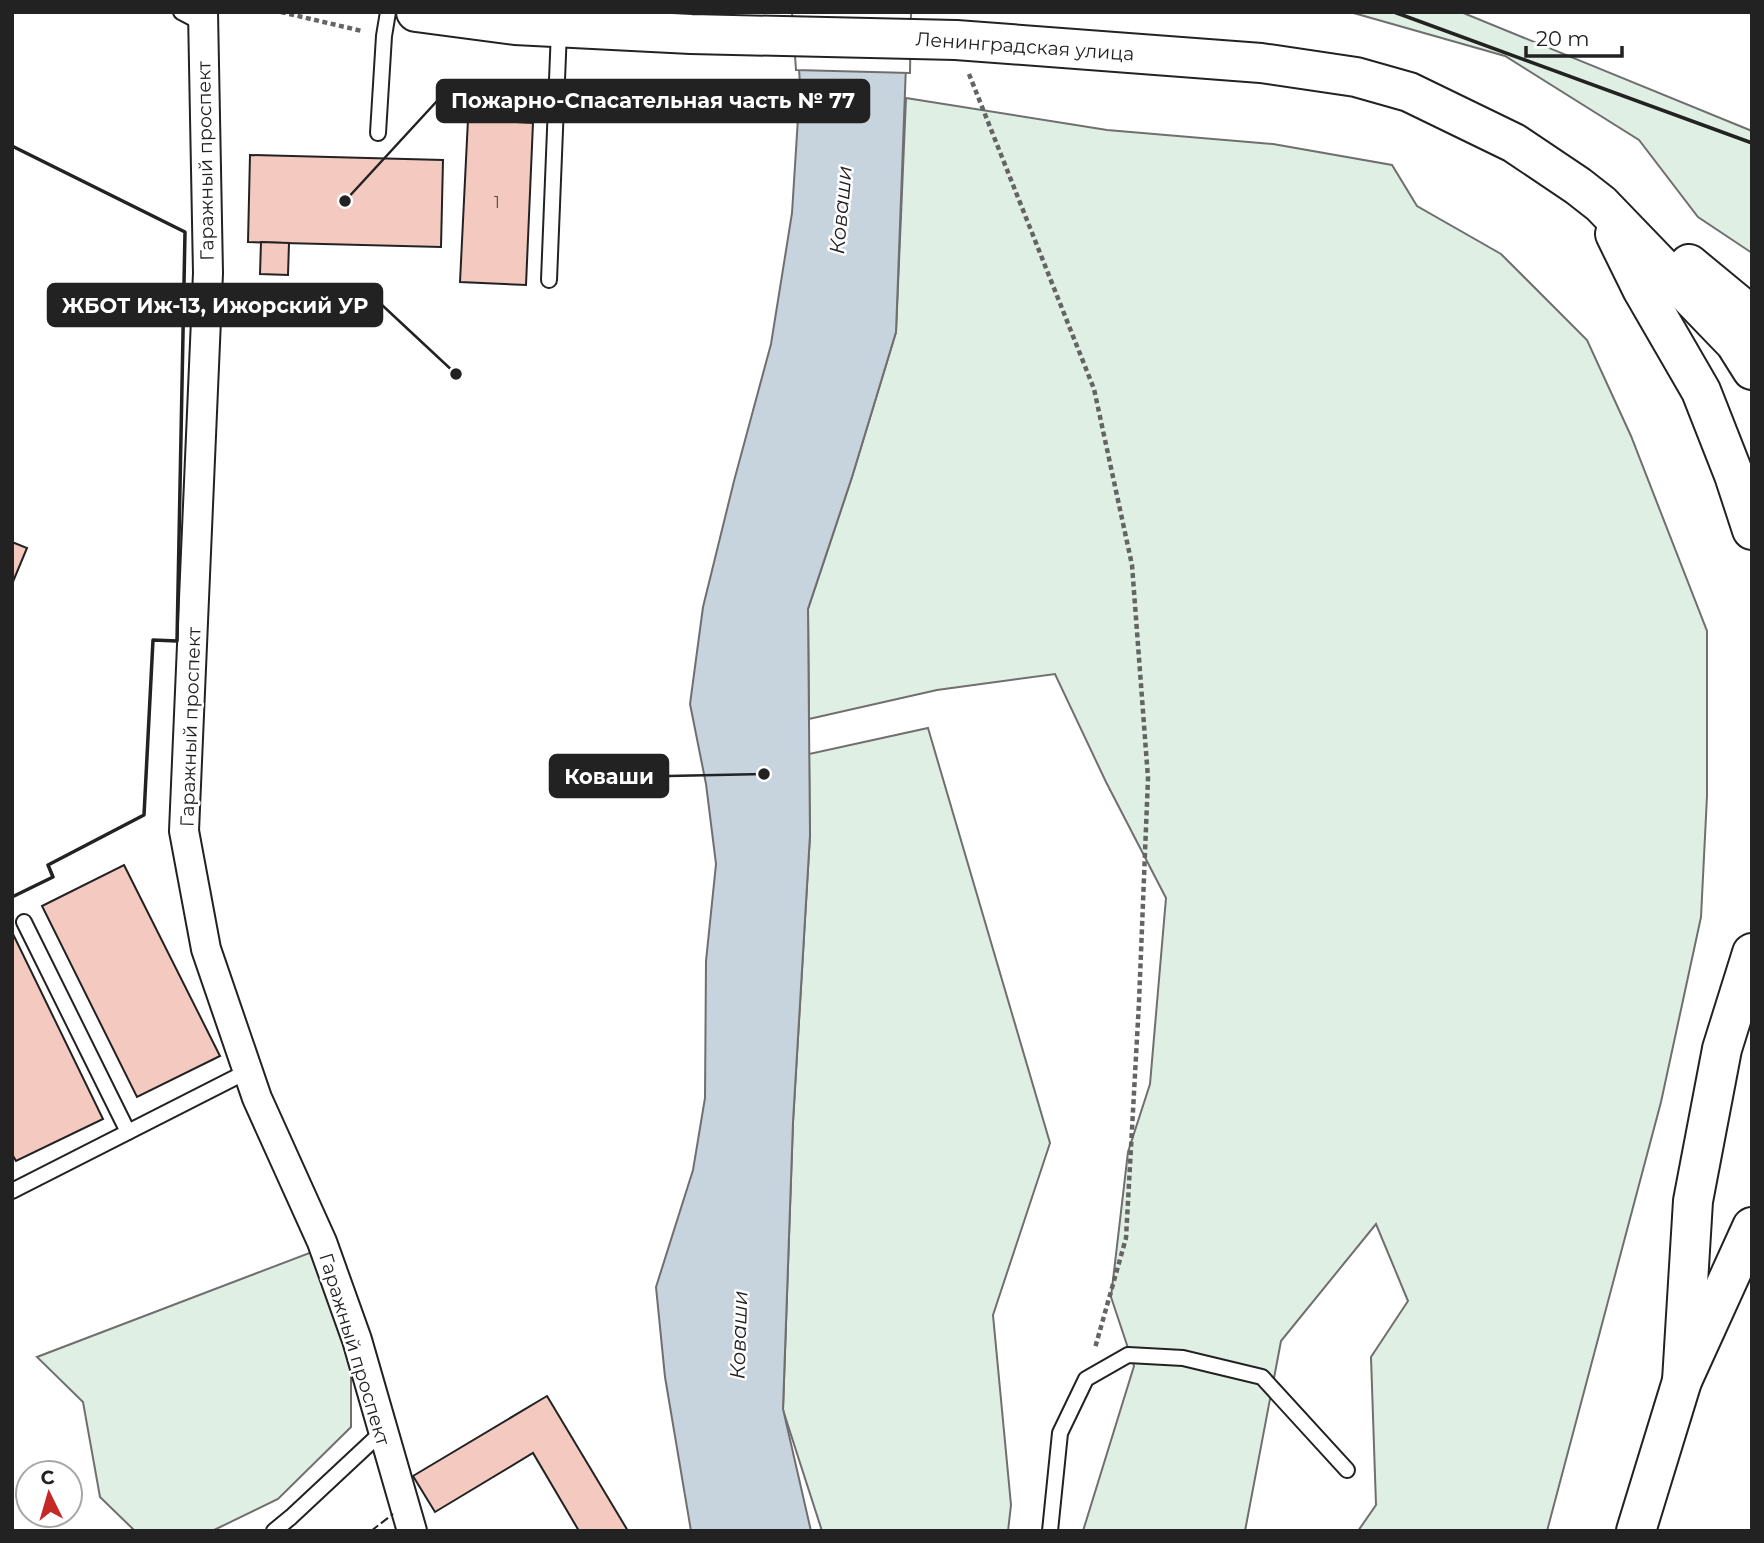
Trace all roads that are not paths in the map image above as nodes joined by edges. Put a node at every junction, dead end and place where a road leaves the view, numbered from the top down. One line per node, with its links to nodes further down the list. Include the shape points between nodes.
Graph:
1 (388, 12): 5 (lane)
2 (416, 12): 4 (main road, Ленинградская улица)
3 (195, 16): 13 (street, Гаражный проспект, via 208,273 184,831 206,949)
4 (559, 27): 6 (main road, Ленинградская улица, via 961,53 1261,63 1356,77 1409,92 1514,143); 7 (lane)
5 (378, 133)
6 (1601, 204): 8 (main road, via 1660,238); 9 (main road, via 1735,343); 10 (main road, via 1642,289 1701,391)
7 (549, 280)
8 (1752, 316)
9 (1752, 370)
10 (1752, 530)
11 (24, 922): 14 (lane)
12 (1752, 953): 17 (main road, via 1722,1049 1693,1201)
13 (248, 1071): 14 (lane); 18 (street, Гаражный проспект, via 322,1242)
14 (128, 1132): 15 (lane)
15 (12, 1191)
16 (1752, 1227): 17 (main road)
17 (1682, 1381): 23 (main road)
18 (382, 1432): 20 (lane); 21 (street, Гаражный проспект)
19 (1347, 1471): 22 (lane, via 1262,1377 1183,1358 1128,1355 1086,1379 1060,1433)
20 (274, 1531)
21 (412, 1531)
22 (1050, 1531)
23 (1636, 1531)

